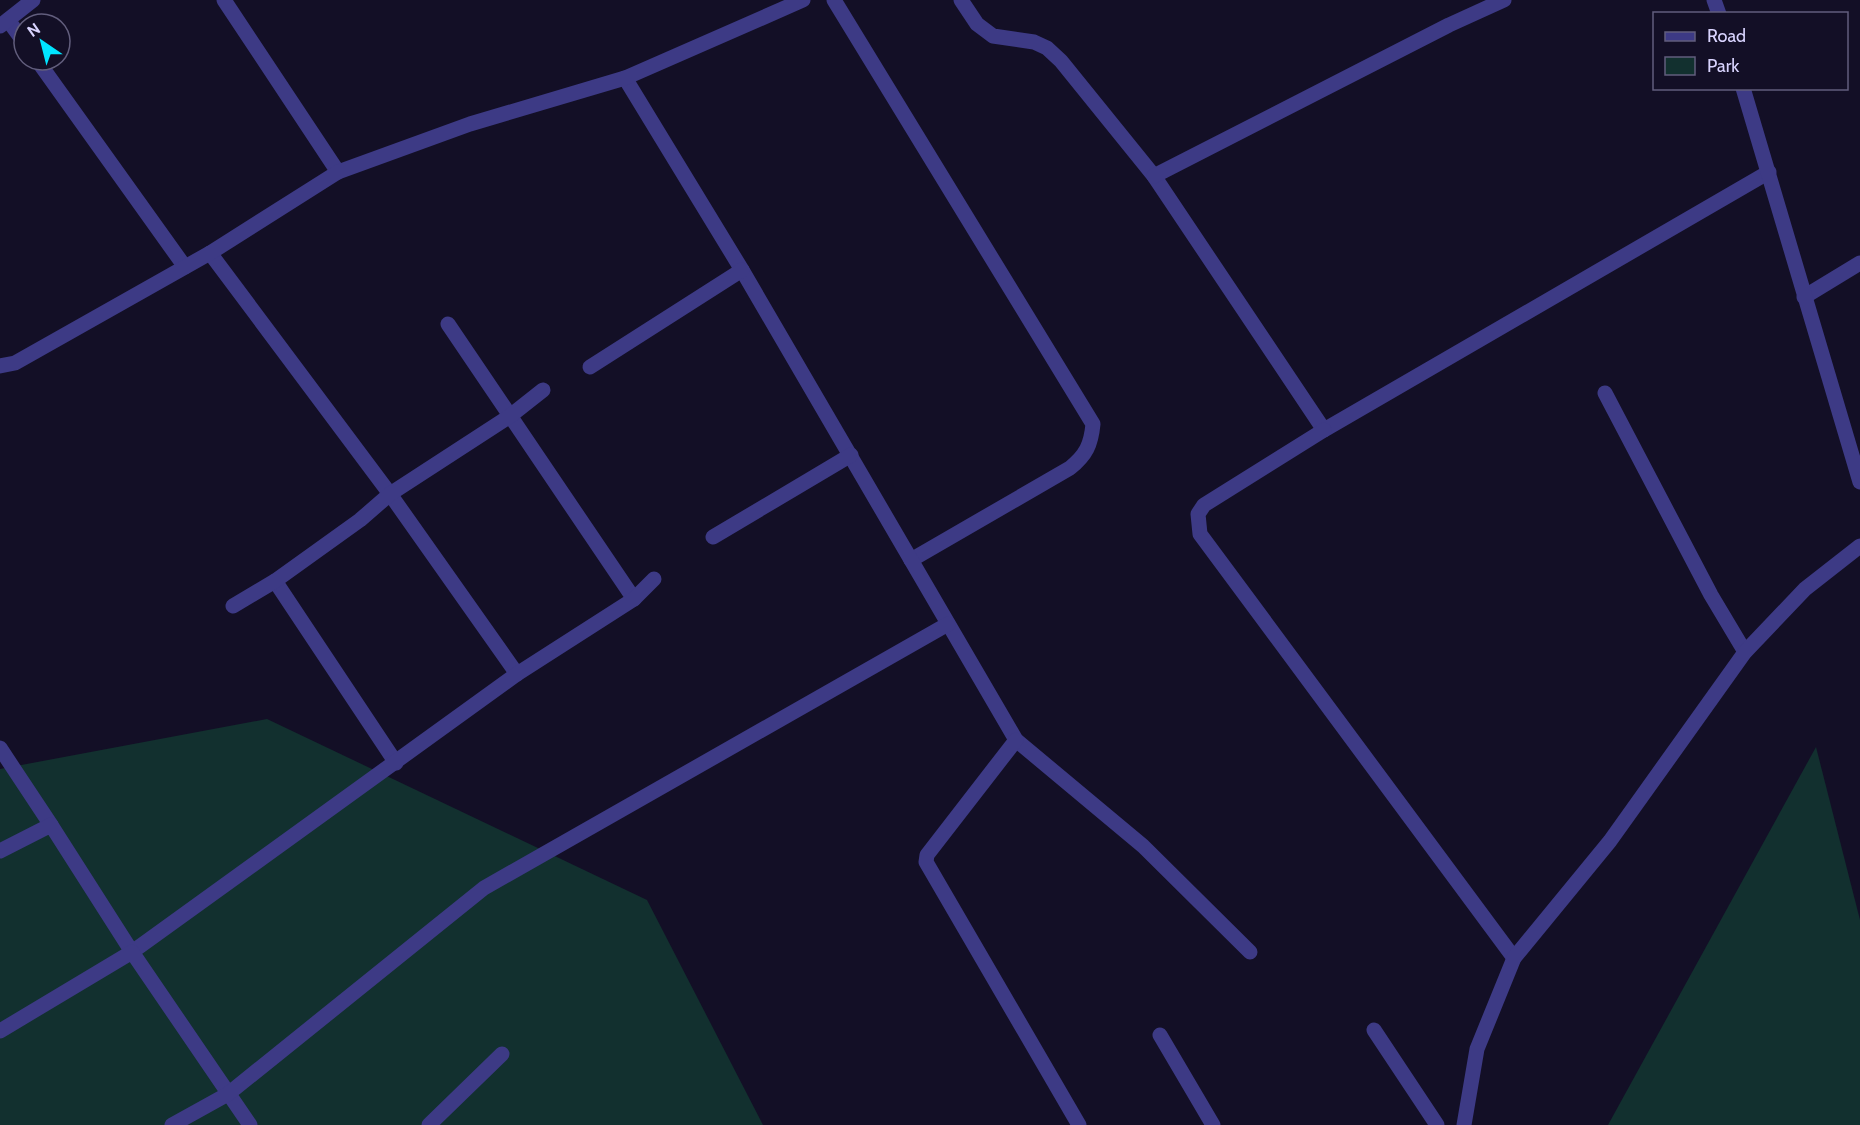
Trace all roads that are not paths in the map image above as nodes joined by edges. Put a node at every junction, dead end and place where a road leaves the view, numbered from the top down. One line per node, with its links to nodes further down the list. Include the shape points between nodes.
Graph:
1 (33, 0): 7 (street)
2 (224, 0): 11 (street)
3 (834, 0): 31 (street, via 1094,424 1092,443 1070,468)
4 (961, 0): 13 (street, via 977,24 993,36 1034,42 1047,48)
5 (1504, 0): 13 (street)
6 (800, 1): 9 (street)
7 (4, 23)
8 (46, 72): 16 (street)
9 (625, 78): 11 (street, via 470,124); 17 (street)
10 (1744, 90): 12 (street)
11 (338, 172): 14 (street)
12 (1769, 172): 18 (street); 25 (street)
13 (1154, 176): 25 (street)
14 (210, 253): 16 (street); 28 (street)
15 (1860, 263): 18 (street)
16 (185, 267): 20 (street, via 15,363)
17 (742, 270): 21 (street); 26 (street)
18 (1804, 297): 27 (street)
19 (448, 324): 24 (street)
20 (0, 366)
21 (590, 368)
22 (543, 390): 24 (street)
23 (1605, 393): 37 (street, via 1711,596)
24 (510, 416): 28 (street); 34 (street)
25 (1324, 430): 46 (street, via 1204,505 1198,514 1200,534)
26 (851, 455): 29 (street); 31 (street)
27 (1860, 482)
28 (390, 494): 33 (street); 38 (street)
29 (713, 537)
30 (1860, 546): 37 (street, via 1805,589)
31 (911, 560): 36 (street)
32 (654, 579): 34 (street)
33 (275, 581): 35 (street); 41 (street)
34 (634, 598): 38 (street)
35 (233, 606)
36 (948, 624): 39 (street); 51 (street, via 484,888)
37 (1746, 652): 46 (street, via 1610,841)
38 (517, 674): 41 (street)
39 (1016, 740): 45 (street, via 1143,846); 55 (street, via 927,855 927,862)
40 (0, 748): 42 (street)
41 (396, 763): 44 (street)
42 (51, 825): 43 (street); 44 (street)
43 (0, 851)
44 (132, 951): 48 (street); 51 (street)
45 (1250, 952)
46 (1514, 958): 58 (street, via 1477,1048)
47 (1374, 1030): 57 (street)
48 (0, 1031)
49 (1160, 1035): 56 (street)
50 (502, 1054): 54 (street)
51 (228, 1094): 52 (street); 53 (street)
52 (172, 1125)
53 (250, 1125)
54 (429, 1125)
55 (1079, 1125)
56 (1213, 1125)
57 (1437, 1125)
58 (1464, 1125)

